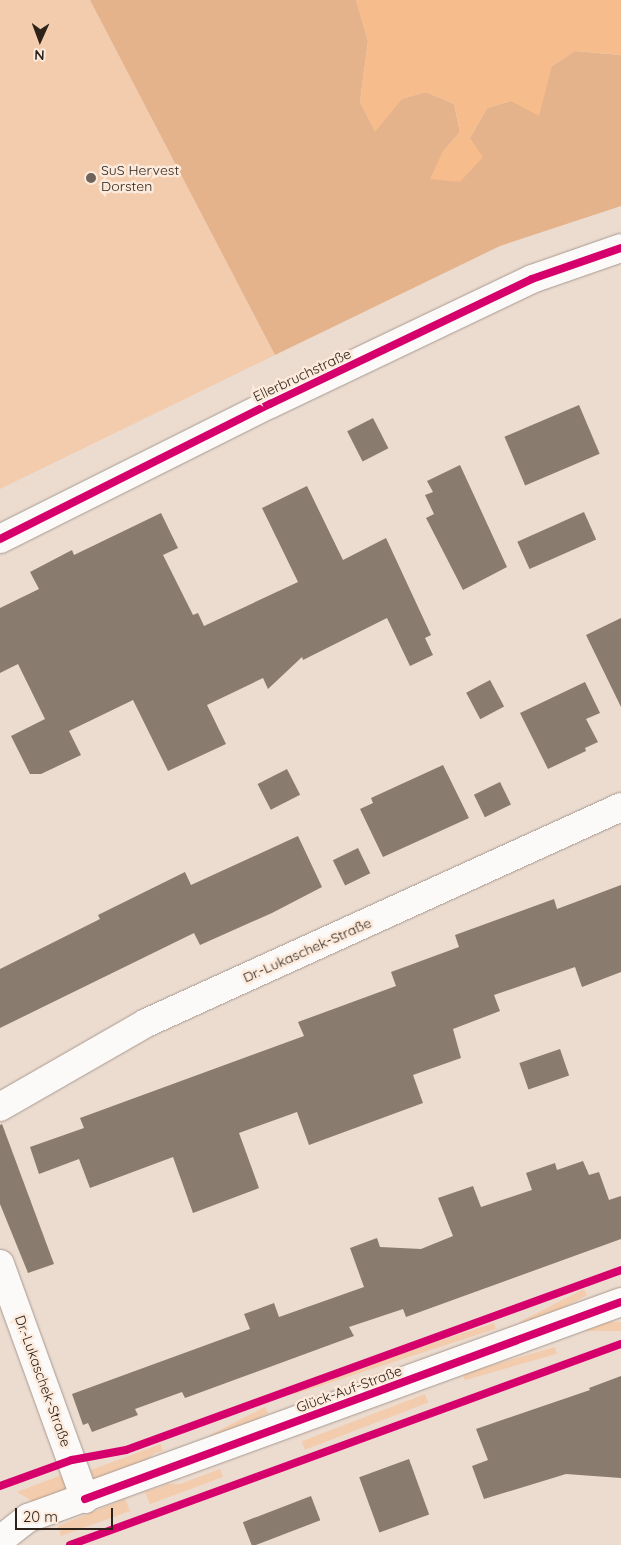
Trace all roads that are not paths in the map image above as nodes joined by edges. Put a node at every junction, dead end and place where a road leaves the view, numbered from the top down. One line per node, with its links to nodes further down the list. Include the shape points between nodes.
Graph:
1 (621, 248): 2 (street, Ellerbruchstraße, via 532,279 270,404)
2 (0, 540)
3 (621, 807): 4 (street, Dr.-Lukaschek-Straße, via 146,1023)
4 (0, 1107)
5 (0, 1264): 7 (street, Dr.-Lukaschek-Straße)
6 (621, 1302): 7 (street, Glück-Auf-Straße)
7 (85, 1498): 9 (street, Glück-Auf-Straße)
8 (0, 1518): 9 (street, Glück-Auf-Straße)
9 (28, 1518): 10 (street, Glück-Auf-Straße)
10 (0, 1540)

